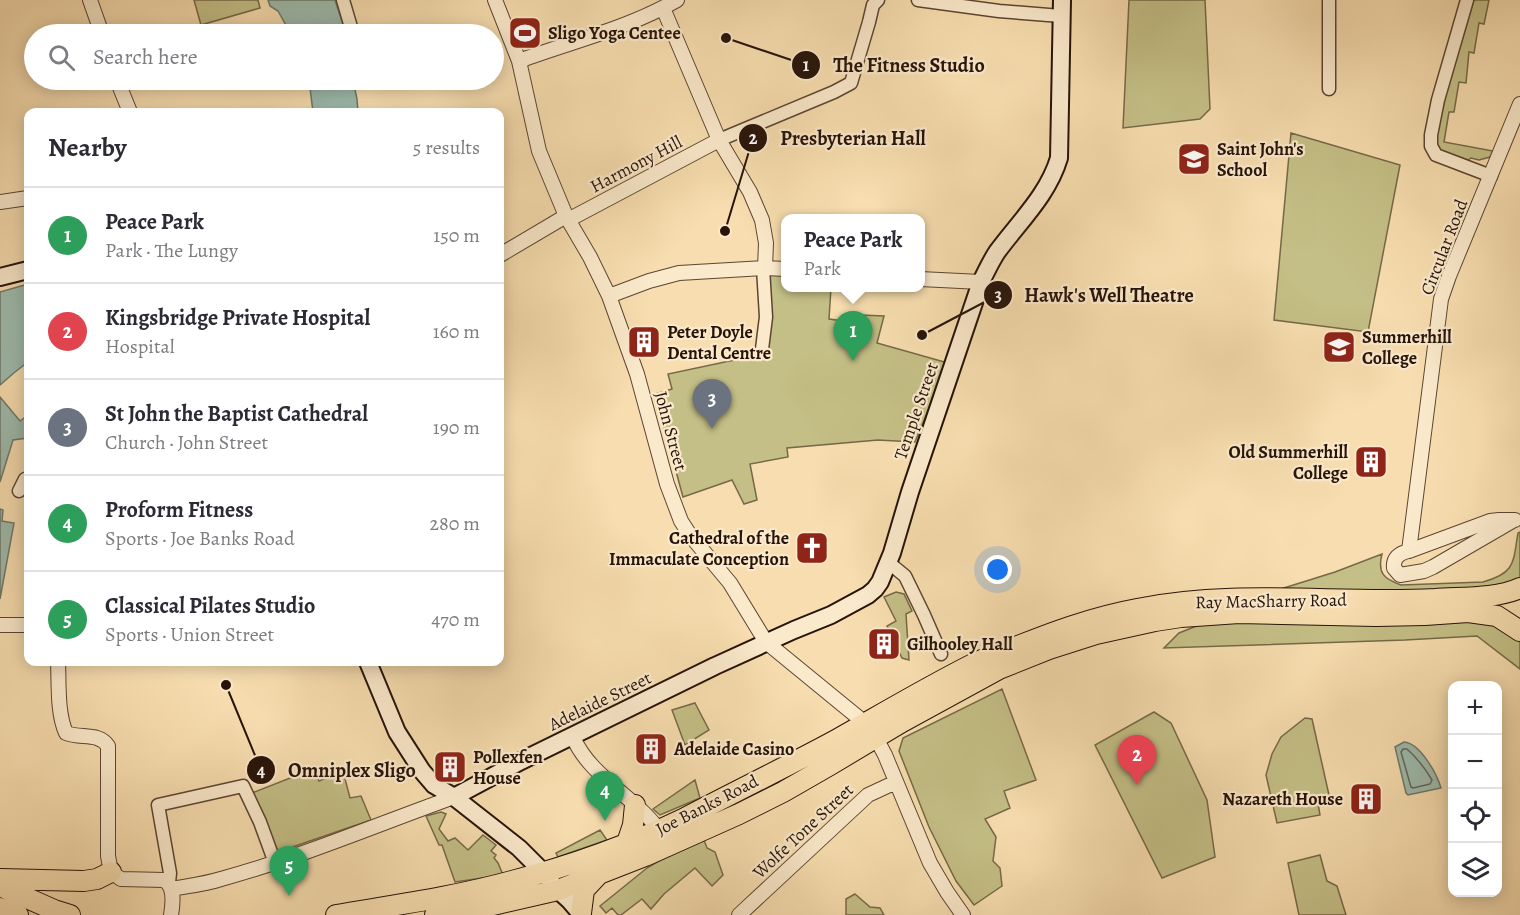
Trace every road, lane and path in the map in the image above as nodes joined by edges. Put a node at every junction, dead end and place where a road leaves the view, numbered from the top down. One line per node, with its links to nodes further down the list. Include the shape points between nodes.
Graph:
1 (90, 0): 11 (street)
2 (343, 0): 12 (street)
3 (495, 0): 13 (street, John Street)
4 (677, 0): 9 (street)
5 (878, 0): 18 (street, via 873,5 851,83)
6 (918, 0): 10 (street, via 999,11)
7 (1329, 0): 14 (street)
8 (1467, 0): 19 (street, via 1438,100 1431,146 1436,154)
9 (663, 8): 13 (street); 18 (street)
10 (1061, 8): 29 (main road, Temple Street, via 1059,158 1043,192 995,255)
11 (98, 24)
12 (350, 24)
13 (519, 62): 22 (street, John Street, via 539,151)
14 (1329, 89)
15 (121, 90): 17 (street)
16 (1520, 104): 19 (street, Circular Road)
17 (128, 108)
18 (719, 140): 22 (street, Harmony Hill); 24 (street, via 762,220 766,243)
19 (1491, 176): 35 (street, Circular Road, via 1441,299)
20 (24, 199): 21 (street)
21 (0, 202)
22 (567, 218): 23 (street, Harmony Hill); 30 (street, John Street)
23 (504, 253)
24 (764, 268): 25 (street); 30 (street, via 680,273); 31 (street, via 766,317)
25 (781, 269)
26 (24, 271): 27 (main road)
27 (3, 274)
28 (925, 279): 29 (street)
29 (981, 282): 36 (main road, Temple Street)
30 (609, 296): 41 (street, John Street, via 637,374 676,511 690,535 730,583)
31 (762, 349)
32 (24, 481): 33 (street)
33 (19, 491)
34 (1517, 519): 35 (street, Circular Road, via 1490,521); 35 (street, Circular Road, via 1433,567 1397,574 1395,560)
35 (1409, 551)
36 (888, 562): 41 (main road, Temple Street, via 880,582 868,595); 42 (street, via 905,576)
37 (1520, 588): 45 (highway, Ray MacSharry Road, via 1472,597 1395,601 1246,597 1138,609 1031,640 976,662 886,710)
38 (0, 625): 39 (street)
39 (24, 625)
40 (1520, 631): 45 (highway, Ray MacSharry Road, via 1497,616 1468,612 1376,616 1239,613 1155,621 1049,649)
41 (766, 642): 45 (street, John Street); 46 (main road, Adelaide Street)
42 (940, 654)
43 (58, 666): 53 (street, via 66,733 98,737 108,746)
44 (370, 666): 48 (main road, via 398,733 422,771 434,785)
45 (871, 730): 47 (street); 50 (highway, Joe Banks Road, via 783,792)
46 (573, 736): 48 (main road, Adelaide Street); 49 (street, via 579,751)
47 (895, 778): 67 (street, Wolfe Tone Street, via 868,795); 68 (street, via 930,863)
48 (454, 797): 52 (street); 54 (main road)
49 (635, 805): 50 (street); 51 (highway)
50 (664, 838): 51 (highway, Joe Banks Road); 55 (highway, Joe Banks Road)
51 (627, 843): 54 (highway, Joe Banks Road)
52 (275, 863): 57 (street, via 219,880); 57 (street, via 243,786 158,805)
53 (111, 872): 56 (highway, via 84,881); 57 (street, via 121,879 164,880)
54 (543, 872): 59 (main road); 65 (highway, Joe Banks Road, via 469,891)
55 (599, 874): 59 (highway, Joe Banks Road); 61 (highway, via 584,890)
56 (0, 879)
57 (170, 885): 64 (street)
58 (0, 886): 63 (highway)
59 (558, 890): 61 (main road); 66 (highway, Joe Banks Road)
60 (0, 908): 62 (highway)
61 (581, 914)
62 (18, 915)
63 (70, 915)
64 (171, 915)
65 (336, 915)
66 (435, 915)
67 (739, 915)
68 (963, 915)

